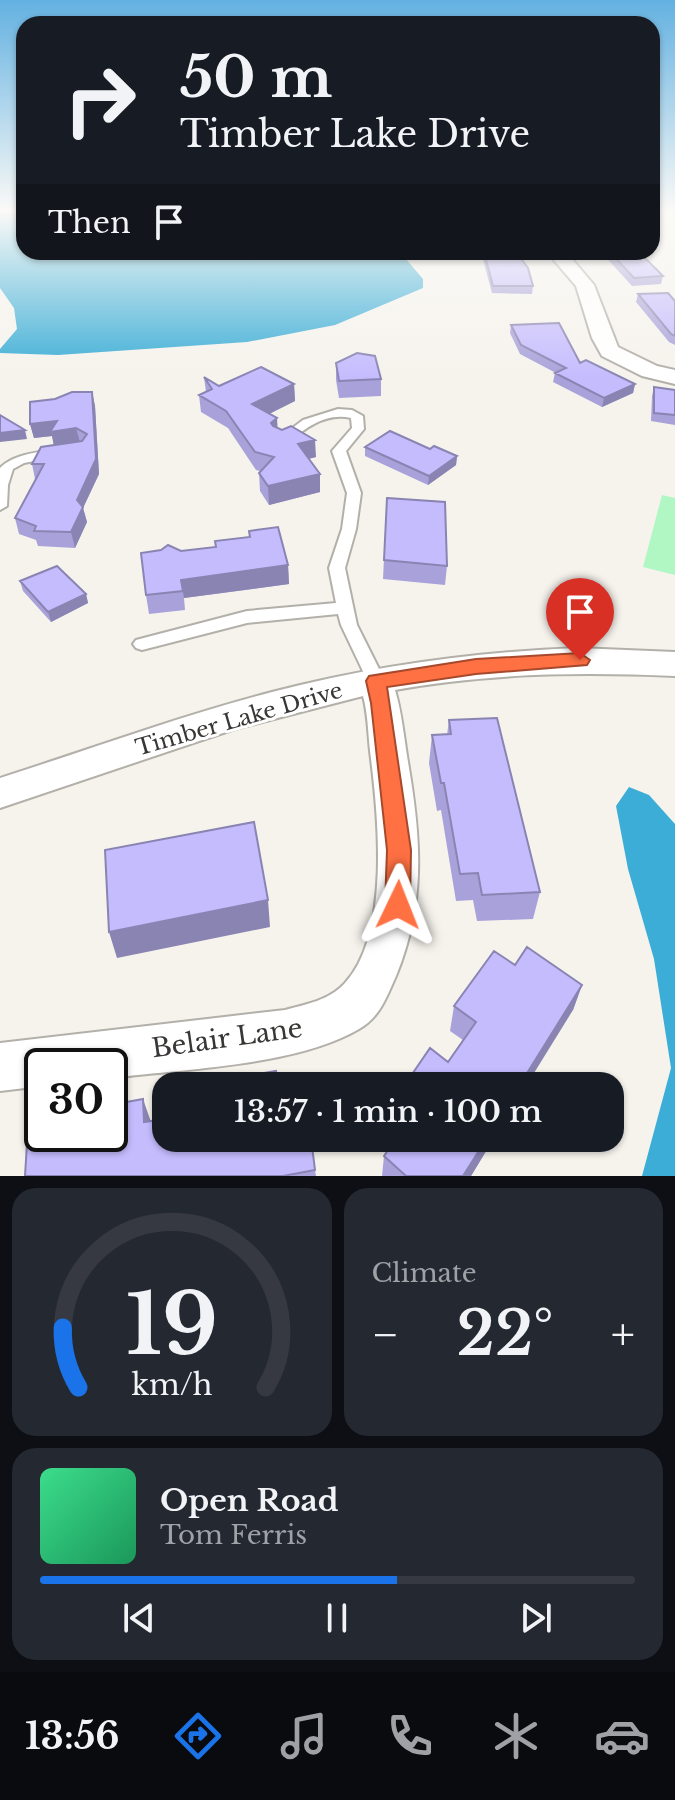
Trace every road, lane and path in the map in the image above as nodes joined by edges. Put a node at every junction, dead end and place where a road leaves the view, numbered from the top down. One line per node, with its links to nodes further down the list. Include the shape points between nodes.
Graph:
1 (570, 268): 2 (street, via 585,285 610,351)
2 (675, 377)
3 (282, 441): 6 (lane, via 293,430 334,412 357,416 358,429 339,451 354,493 337,568)
4 (67, 451): 5 (lane, via 7,467)
5 (0, 506)
6 (345, 608): 7 (lane, via 247,617); 9 (lane)
7 (142, 644)
8 (675, 664): 9 (street, Timber Lake Drive, via 580,660 476,666)
9 (376, 681): 10 (street, Timber Lake Drive, via 246,714); 11 (street, Belair Lane, via 399,850 398,905 381,961 362,997 327,1022 285,1033)
10 (0, 793)
11 (0, 1067)

